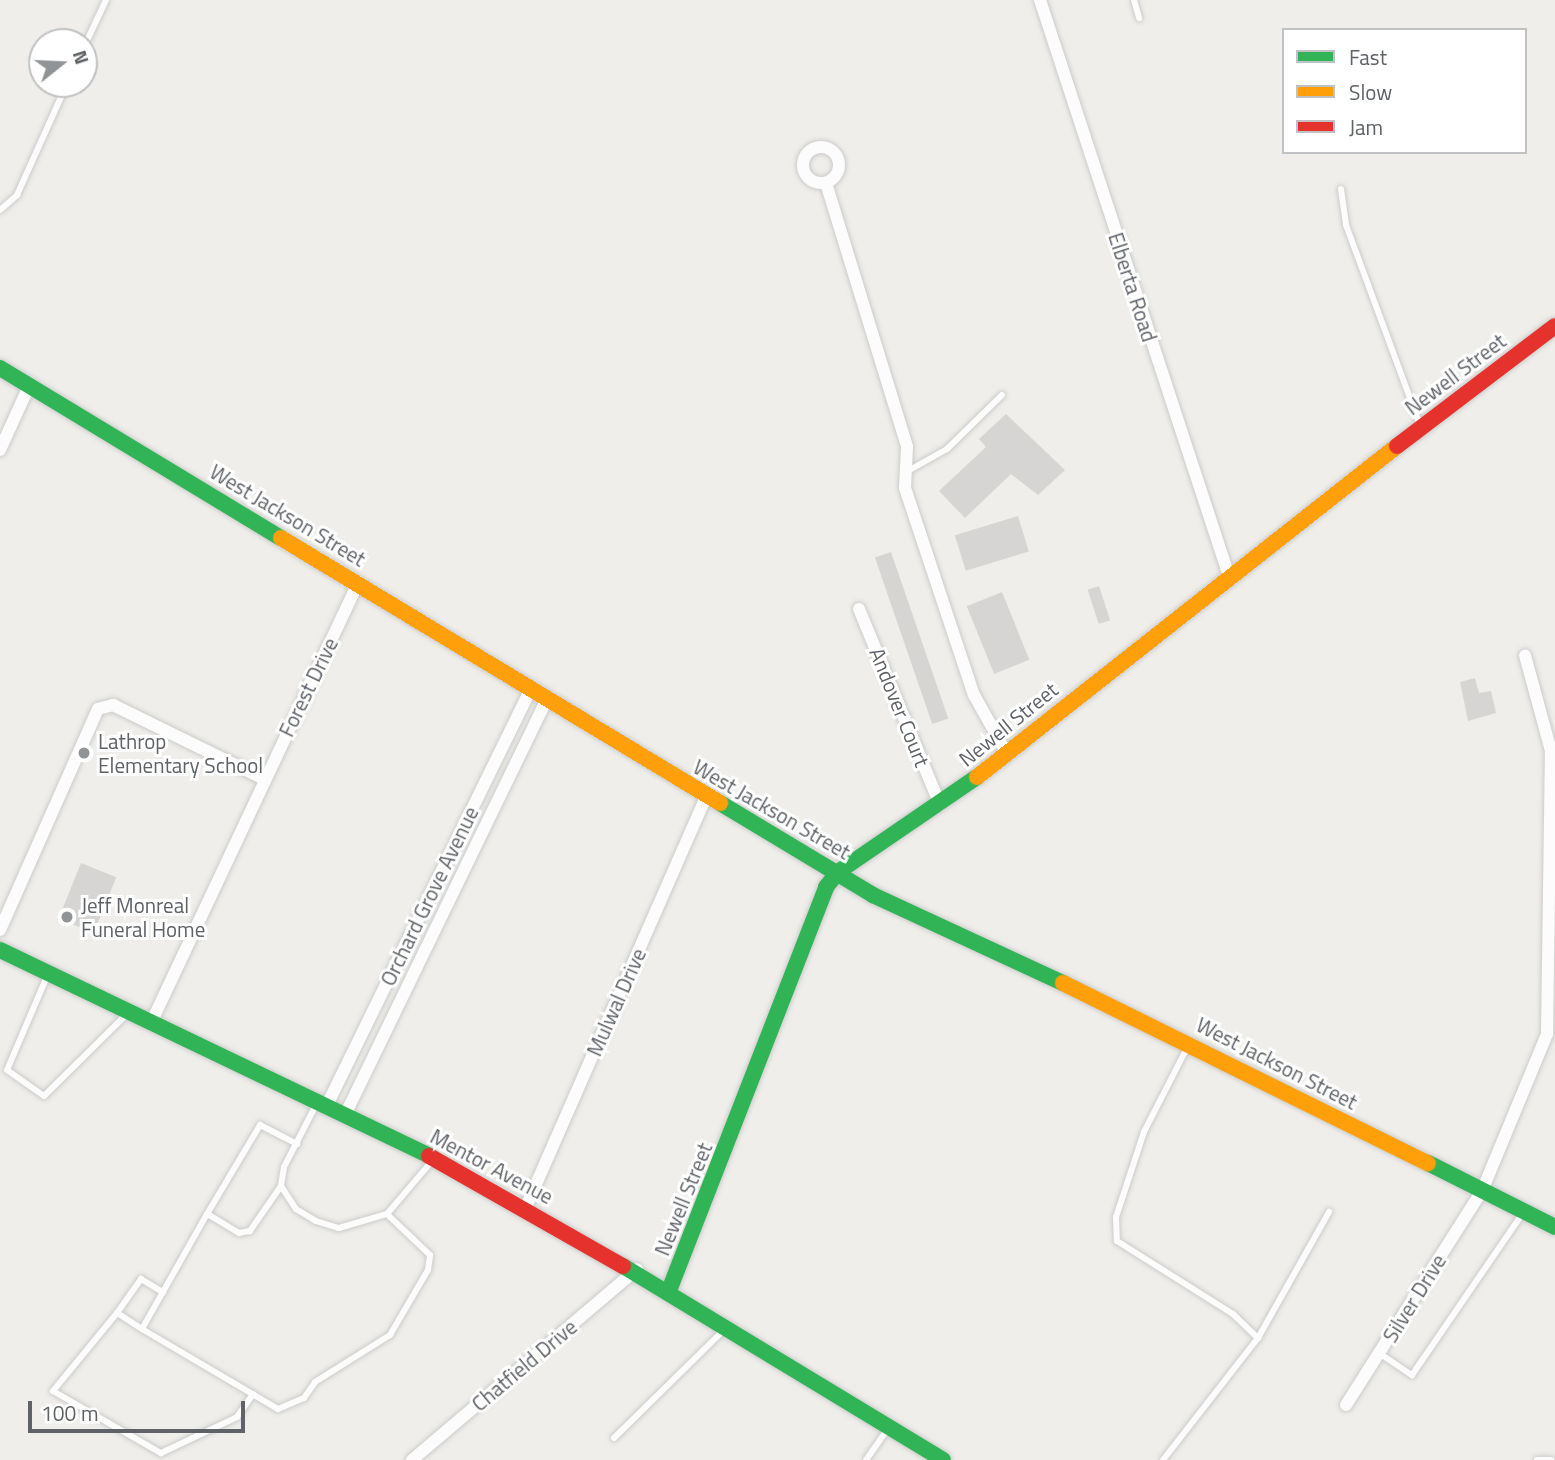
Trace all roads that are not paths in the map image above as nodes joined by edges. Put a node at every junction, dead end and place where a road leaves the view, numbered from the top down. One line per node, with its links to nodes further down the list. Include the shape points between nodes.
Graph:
1 (106, 0): 5 (lane)
2 (1040, 0): 17 (street, Elberta Road)
3 (1134, 0): 4 (lane)
4 (1139, 18)
5 (93, 28)
6 (61, 98): 9 (lane, via 17,195)
7 (826, 183): 16 (street, via 907,447)
8 (1341, 188): 14 (lane, via 1346,225)
9 (0, 210)
10 (1555, 326): 14 (street, Newell Street)
11 (0, 368): 12 (street, West Jackson Street)
12 (30, 384): 15 (street); 18 (street, West Jackson Street)
13 (1002, 395): 16 (lane, via 947,449)
14 (1420, 426): 17 (street, Newell Street)
15 (0, 450)
16 (903, 474): 23 (street, via 974,695)
17 (1228, 573): 23 (street, Newell Street)
18 (359, 582): 21 (street, West Jackson Street); 24 (street, Forest Drive)
19 (859, 609): 26 (street, Andover Court)
20 (1525, 655): 39 (street, Silver Drive, via 1551,751 1547,1034)
21 (531, 689): 22 (street, West Jackson Street); 34 (street, Orchard Grove Avenue)
22 (547, 699): 25 (street, West Jackson Street); 35 (street, Orchard Grove Avenue)
23 (1006, 752): 26 (street, Newell Street)
24 (264, 779): 28 (street, via 113,705 98,709); 32 (street, Forest Drive)
25 (706, 796): 27 (street, West Jackson Street); 40 (street, Mulwal Drive)
26 (940, 805): 27 (street, Newell Street)
27 (838, 872): 33 (street, West Jackson Street, via 873,895); 47 (street, Newell Street, via 826,887)
28 (0, 930)
29 (0, 950): 30 (street, Mentor Avenue)
30 (48, 972): 31 (street, Mentor Avenue); 31 (lane, via 7,1070 44,1096)
31 (130, 1011): 32 (street, Mentor Avenue)
32 (152, 1021): 34 (street, Mentor Avenue)
33 (1190, 1042): 39 (street, West Jackson Street); 52 (lane, via 1144,1132 1116,1217 1117,1241 1233,1314)
34 (323, 1101): 35 (street, Mentor Avenue); 36 (lane)
35 (346, 1113): 37 (street, Mentor Avenue)
36 (297, 1144): 38 (lane); 43 (lane, via 260,1125)
37 (434, 1159): 40 (street, Mentor Avenue); 44 (lane, via 408,1197)
38 (281, 1186): 43 (lane, via 250,1231 239,1233); 44 (lane, via 296,1209 339,1228)
39 (1482, 1191): 42 (street, West Jackson Street); 53 (street, Silver Drive)
40 (526, 1207): 46 (street, Mentor Avenue)
41 (1329, 1212): 52 (lane)
42 (1524, 1212): 45 (street, West Jackson Street); 53 (lane, via 1484,1261 1412,1375)
43 (207, 1214): 48 (lane)
44 (387, 1214): 54 (lane, via 430,1255 390,1335 315,1382 291,1406 278,1409)
45 (1555, 1227)
46 (637, 1269): 47 (street, Mentor Avenue); 58 (street, Chatfield Drive)
47 (670, 1288): 50 (street, Mentor Avenue)
48 (163, 1292): 49 (lane, via 141,1279); 51 (lane)
49 (117, 1313): 51 (lane); 54 (lane, via 53,1391 161,1453 237,1417)
50 (728, 1325): 56 (street, Mentor Avenue); 57 (lane)
51 (142, 1329): 54 (lane)
52 (1258, 1338): 61 (lane)
53 (1378, 1353): 55 (street, Silver Drive)
54 (253, 1394)
55 (1346, 1405)
56 (890, 1426): 59 (lane); 60 (street, Mentor Avenue)
57 (614, 1438)
58 (412, 1460)
59 (866, 1460)
60 (943, 1460)
61 (1164, 1460)
62 (1537, 1460): 63 (lane)
63 (1551, 1460)

